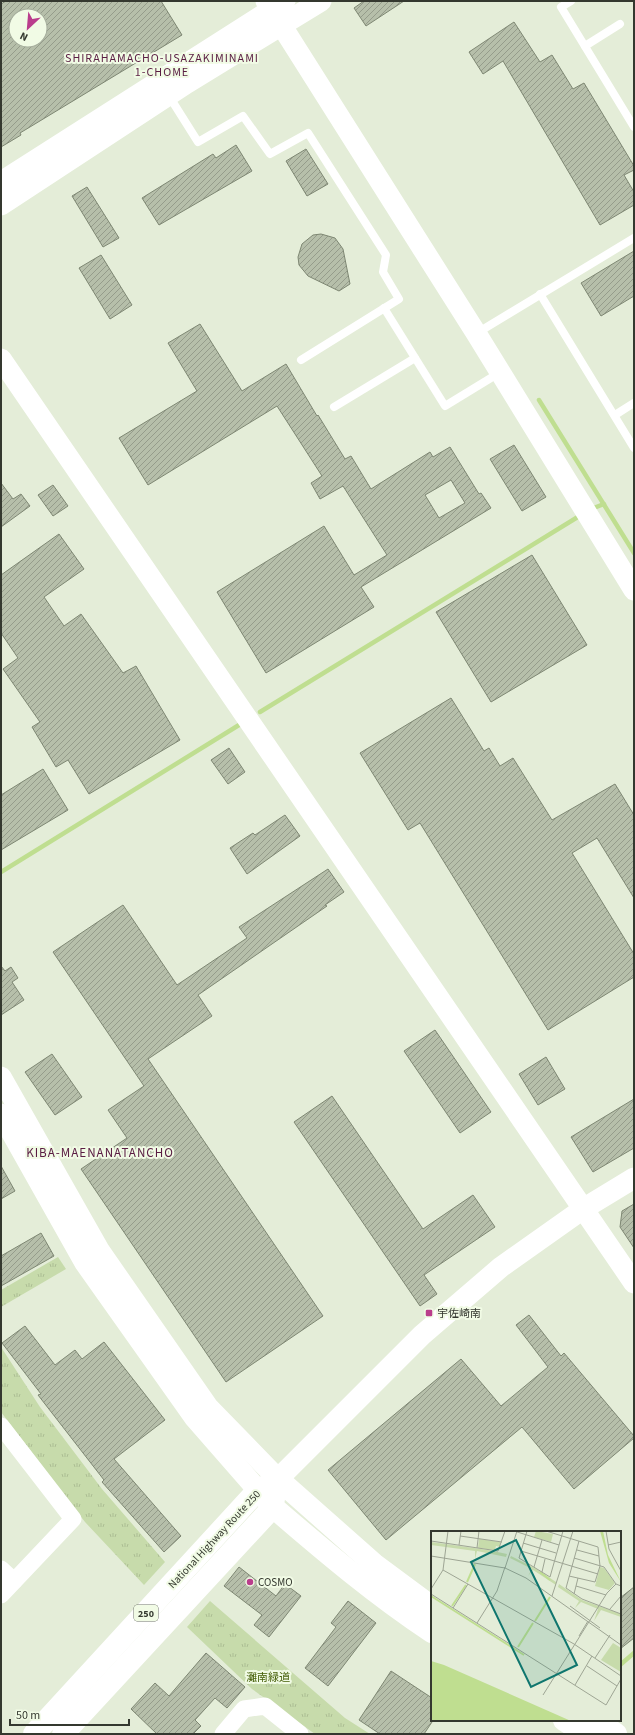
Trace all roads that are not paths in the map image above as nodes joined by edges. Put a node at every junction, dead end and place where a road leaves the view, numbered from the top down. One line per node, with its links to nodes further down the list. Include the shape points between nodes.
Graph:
1 (321, 1): 3 (street)
2 (571, 1): 5 (lane, via 561,7)
3 (276, 10): 6 (street); 8 (street); 13 (street)
4 (620, 24): 5 (lane)
5 (585, 46): 7 (lane)
6 (168, 95): 9 (street); 12 (lane, via 198,142 243,116 270,154 308,133 386,255 383,272 399,299)
7 (634, 127)
8 (1, 182)
9 (1, 205)
10 (634, 238): 11 (lane)
11 (540, 294): 13 (lane); 20 (lane)
12 (384, 308): 14 (lane); 16 (lane)
13 (476, 333): 17 (street)
14 (415, 358): 17 (lane, via 445,406); 19 (lane)
15 (1, 360): 26 (street)
16 (301, 360)
17 (500, 372): 22 (street)
18 (634, 403): 20 (lane)
19 (334, 407)
20 (615, 415): 21 (lane)
21 (634, 448)
22 (634, 590)
23 (1, 1077): 29 (street, via 99,1250 208,1407)
24 (1, 1114): 30 (street, via 85,1263 194,1417)
25 (634, 1178): 26 (street)
26 (583, 1209): 27 (street); 29 (street, via 501,1267 422,1334)
27 (634, 1283)
28 (1, 1426): 33 (street, via 73,1519)
29 (278, 1479): 30 (highway, National Highway Route 250 / 250); 31 (street); 35 (highway, via 374,1564)
30 (257, 1491): 31 (street); 39 (highway, National Highway Route 250 / 250)
31 (273, 1507): 36 (highway, National Highway Route 250, via 335,1560 404,1614); 40 (highway, National Highway Route 250 / 250)
32 (1, 1569): 33 (street)
33 (14, 1581): 34 (street)
34 (1, 1595)
35 (431, 1606)
36 (431, 1631)
37 (566, 1721): 43 (highway)
38 (596, 1721): 44 (highway)
39 (34, 1734)
40 (63, 1734)
41 (223, 1734): 42 (street, via 244,1709 265,1706)
42 (300, 1734)
43 (585, 1734)
44 (616, 1734)

